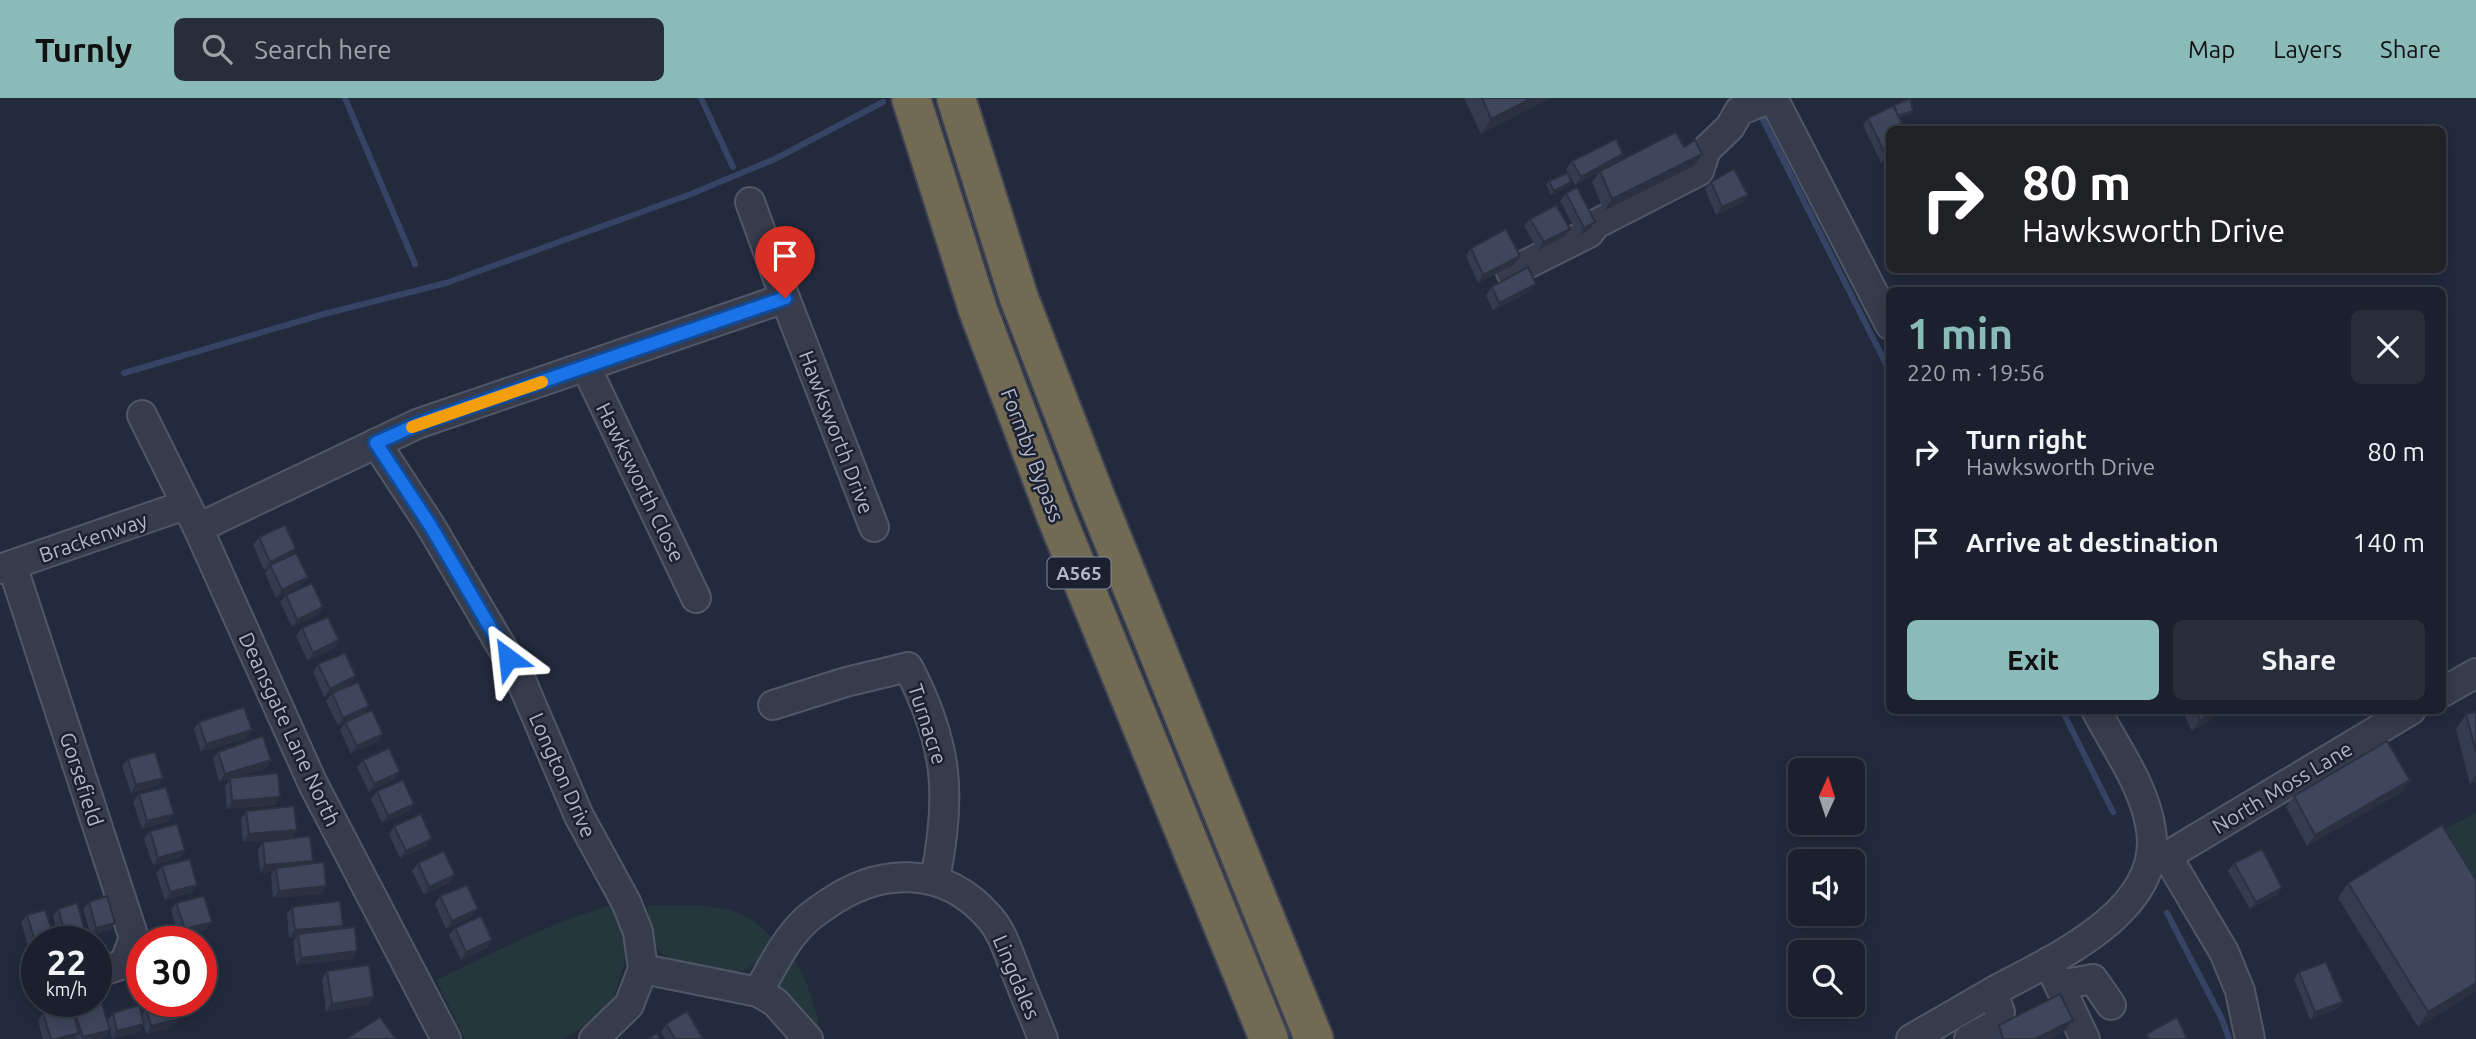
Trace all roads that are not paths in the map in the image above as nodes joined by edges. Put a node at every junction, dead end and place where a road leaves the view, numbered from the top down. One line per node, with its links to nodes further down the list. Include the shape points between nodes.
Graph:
1 (911, 98): 32 (highway, Formby Bypass / A565, via 978,310 1056,516)
2 (956, 98): 33 (highway, Formby Bypass / A565, via 1019,298)
3 (1772, 98): 5 (street, via 1739,111 1730,127 1706,149 1699,171); 7 (street)
4 (750, 202): 6 (street, Hawksworth Drive)
5 (1511, 272)
6 (785, 298): 8 (street); 12 (street, Hawksworth Drive)
7 (1886, 317)
8 (586, 367): 10 (street, via 418,424); 14 (street, Hawksworth Close)
9 (142, 415): 11 (street, Deansgate Lane North)
10 (376, 443): 11 (street); 23 (street, Longton Drive, via 520,678 579,816 626,902 638,932)
11 (192, 516): 13 (street, Brackenway); 28 (street, Deansgate Lane North, via 313,784)
12 (874, 527)
13 (6, 567): 22 (street, Gorsefield, via 134,938 124,964)
14 (696, 598)
15 (2476, 673): 16 (street)
16 (2446, 690)
17 (773, 705): 21 (street, Turnacre, via 908,667 938,741 945,776 946,812)
18 (2097, 714): 20 (street, via 2140,791)
19 (2404, 714): 20 (street, North Moss Lane)
20 (2159, 857): 24 (street, via 2125,906); 37 (street, via 2224,952 2240,991)
21 (935, 879): 25 (street, Lingdales, via 872,880 839,896 805,920 784,945); 31 (street, Lingdales, via 961,892 991,918)
22 (112, 968)
23 (643, 969): 25 (street); 29 (street, Longton Drive, via 629,1004)
24 (2054, 973): 26 (street); 27 (street, via 2093,979); 36 (street)
25 (758, 992): 30 (street, via 775,1002)
26 (1992, 992): 34 (street); 35 (street, via 2000,1012 1998,1023)
27 (2111, 1005)
28 (446, 1039)
29 (594, 1039)
30 (808, 1039)
31 (1043, 1039)
32 (1269, 1039)
33 (1314, 1039)
34 (1912, 1039)
35 (1969, 1039)
36 (2085, 1039)
37 (2250, 1039)

